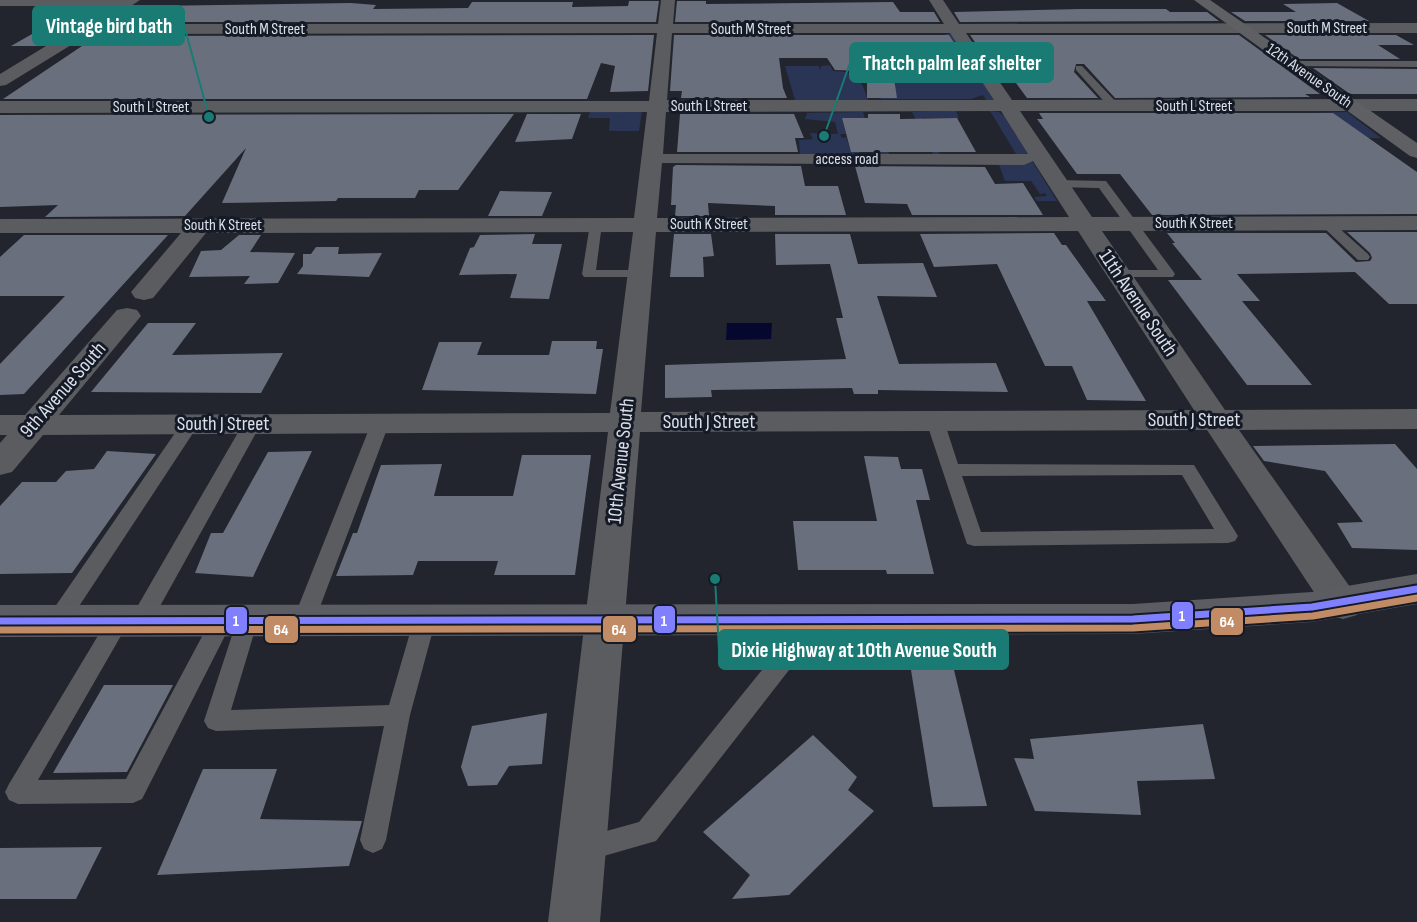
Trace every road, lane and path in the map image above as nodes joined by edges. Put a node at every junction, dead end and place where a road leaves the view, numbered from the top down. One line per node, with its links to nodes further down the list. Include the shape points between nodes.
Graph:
1 (668, 0): 10 (street, 10th Avenue South)
2 (936, 0): 6 (street, 11th Avenue South)
3 (1201, 0): 7 (street, 12th Avenue South)
4 (131, 1): 5 (street); 9 (street)
5 (0, 2)
6 (955, 28): 7 (street, South M Street); 10 (street, South M Street); 18 (street, 11th Avenue South)
7 (1241, 28): 8 (street, South M Street); 11 (street, 12th Avenue South)
8 (1417, 28)
9 (85, 29): 10 (street, South M Street); 14 (street)
10 (666, 29): 17 (street, 10th Avenue South)
11 (1292, 64): 12 (lane); 15 (street, 12th Avenue South)
12 (1417, 64)
13 (1078, 68): 19 (lane)
14 (0, 81)
15 (1350, 105): 16 (street, South L Street); 19 (street, South L Street); 21 (street, 12th Avenue South)
16 (1417, 105)
17 (658, 106): 18 (street, South L Street); 20 (street, South L Street); 29 (street, 10th Avenue South)
18 (1006, 106): 19 (street, South L Street); 24 (street, 11th Avenue South)
19 (1114, 106)
20 (0, 107)
21 (1417, 152)
22 (669, 159): 23 (street, access road)
23 (1024, 159)
24 (1057, 184): 25 (lane, via 1102,184); 30 (street, 11th Avenue South)
25 (1132, 223): 26 (street, South K Street); 30 (street, South K Street); 35 (lane, via 1168,274)
26 (1326, 223): 27 (street, South K Street); 33 (lane)
27 (1417, 223)
28 (596, 224): 29 (street, South K Street); 31 (street, South K Street); 34 (lane, via 589,274)
29 (646, 224): 30 (street, South K Street); 34 (street, 10th Avenue South)
30 (1084, 224): 35 (street, 11th Avenue South)
31 (200, 225): 32 (street, South K Street); 36 (street)
32 (0, 226)
33 (1363, 257)
34 (641, 274): 41 (street, 10th Avenue South)
35 (1118, 274): 39 (street, 11th Avenue South)
36 (144, 292)
37 (127, 316): 46 (street, 9th Avenue South)
38 (1417, 419): 39 (street, South J Street)
39 (1216, 420): 40 (street, South J Street); 50 (street, 11th Avenue South)
40 (935, 421): 41 (street, South J Street); 48 (lane)
41 (626, 423): 44 (street, South J Street); 52 (street, 10th Avenue South)
42 (190, 424): 43 (street, South J Street); 46 (street, South J Street); 54 (lane)
43 (252, 424): 44 (street, South J Street); 55 (lane)
44 (380, 424): 57 (lane)
45 (0, 425): 46 (street, South J Street)
46 (33, 425): 47 (street, 9th Avenue South)
47 (0, 464)
48 (951, 470): 48 (lane, via 974,539 1228,536 1188,469)
49 (1417, 590): 50 (main road)
50 (1343, 604): 53 (main road, via 1133,619)
51 (424, 619): 52 (main road); 57 (main road); 59 (lane)
52 (603, 619): 53 (main road); 61 (street, 10th Avenue South)
53 (816, 619): 61 (lane, via 647,832)
54 (58, 620): 55 (main road); 58 (main road)
55 (130, 620): 56 (main road); 56 (lane, via 18,792 133,791)
56 (235, 620): 57 (main road); 59 (lane, via 216,721)
57 (304, 620)
58 (4, 626)
59 (398, 715): 60 (lane)
60 (373, 840)
61 (581, 849): 62 (street, 10th Avenue South)
62 (574, 922)

